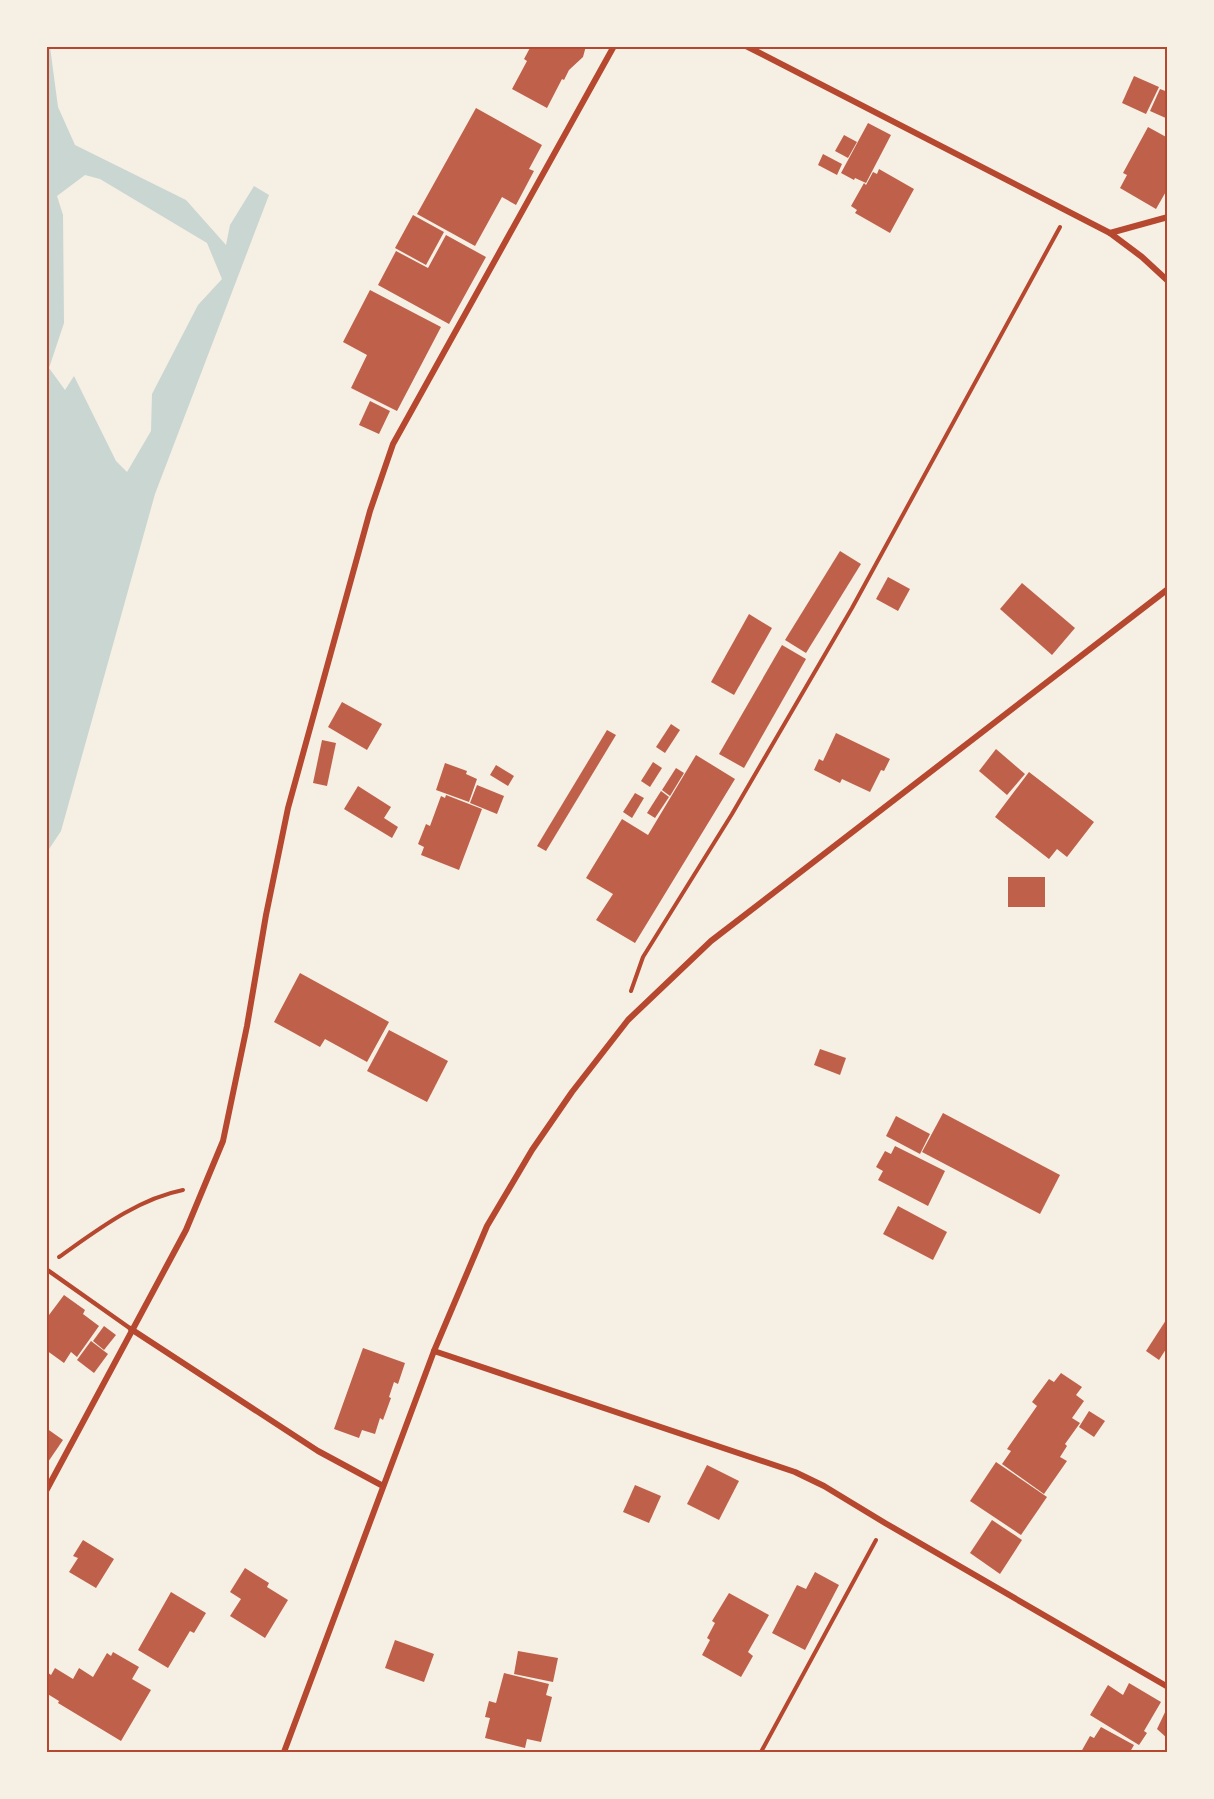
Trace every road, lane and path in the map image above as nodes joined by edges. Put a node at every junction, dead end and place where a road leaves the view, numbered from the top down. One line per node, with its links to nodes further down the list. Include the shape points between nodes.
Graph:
1 (614, 46): 9 (street, via 393,444 370,511 288,807 223,1141)
2 (746, 46): 3 (street)
3 (1068, 213): 5 (street); 8 (path, via 846,618 643,957 631,987)
4 (1167, 217): 5 (street)
5 (1110, 233): 6 (street)
6 (1167, 281)
7 (1167, 589): 8 (street, via 711,941)
8 (628, 1020): 13 (street, via 532,1150 487,1226)
9 (204, 1185): 10 (path, via 167,1193 119,1216); 12 (street, via 186,1230)
10 (56, 1259)
11 (46, 1269): 12 (lane)
12 (131, 1329): 14 (street, via 318,1451); 15 (street)
13 (434, 1351): 14 (street); 16 (street, via 795,1472)
14 (383, 1486): 18 (street)
15 (46, 1491)
16 (885, 1523): 17 (street); 19 (path)
17 (1167, 1687)
18 (284, 1752)
19 (761, 1752)

